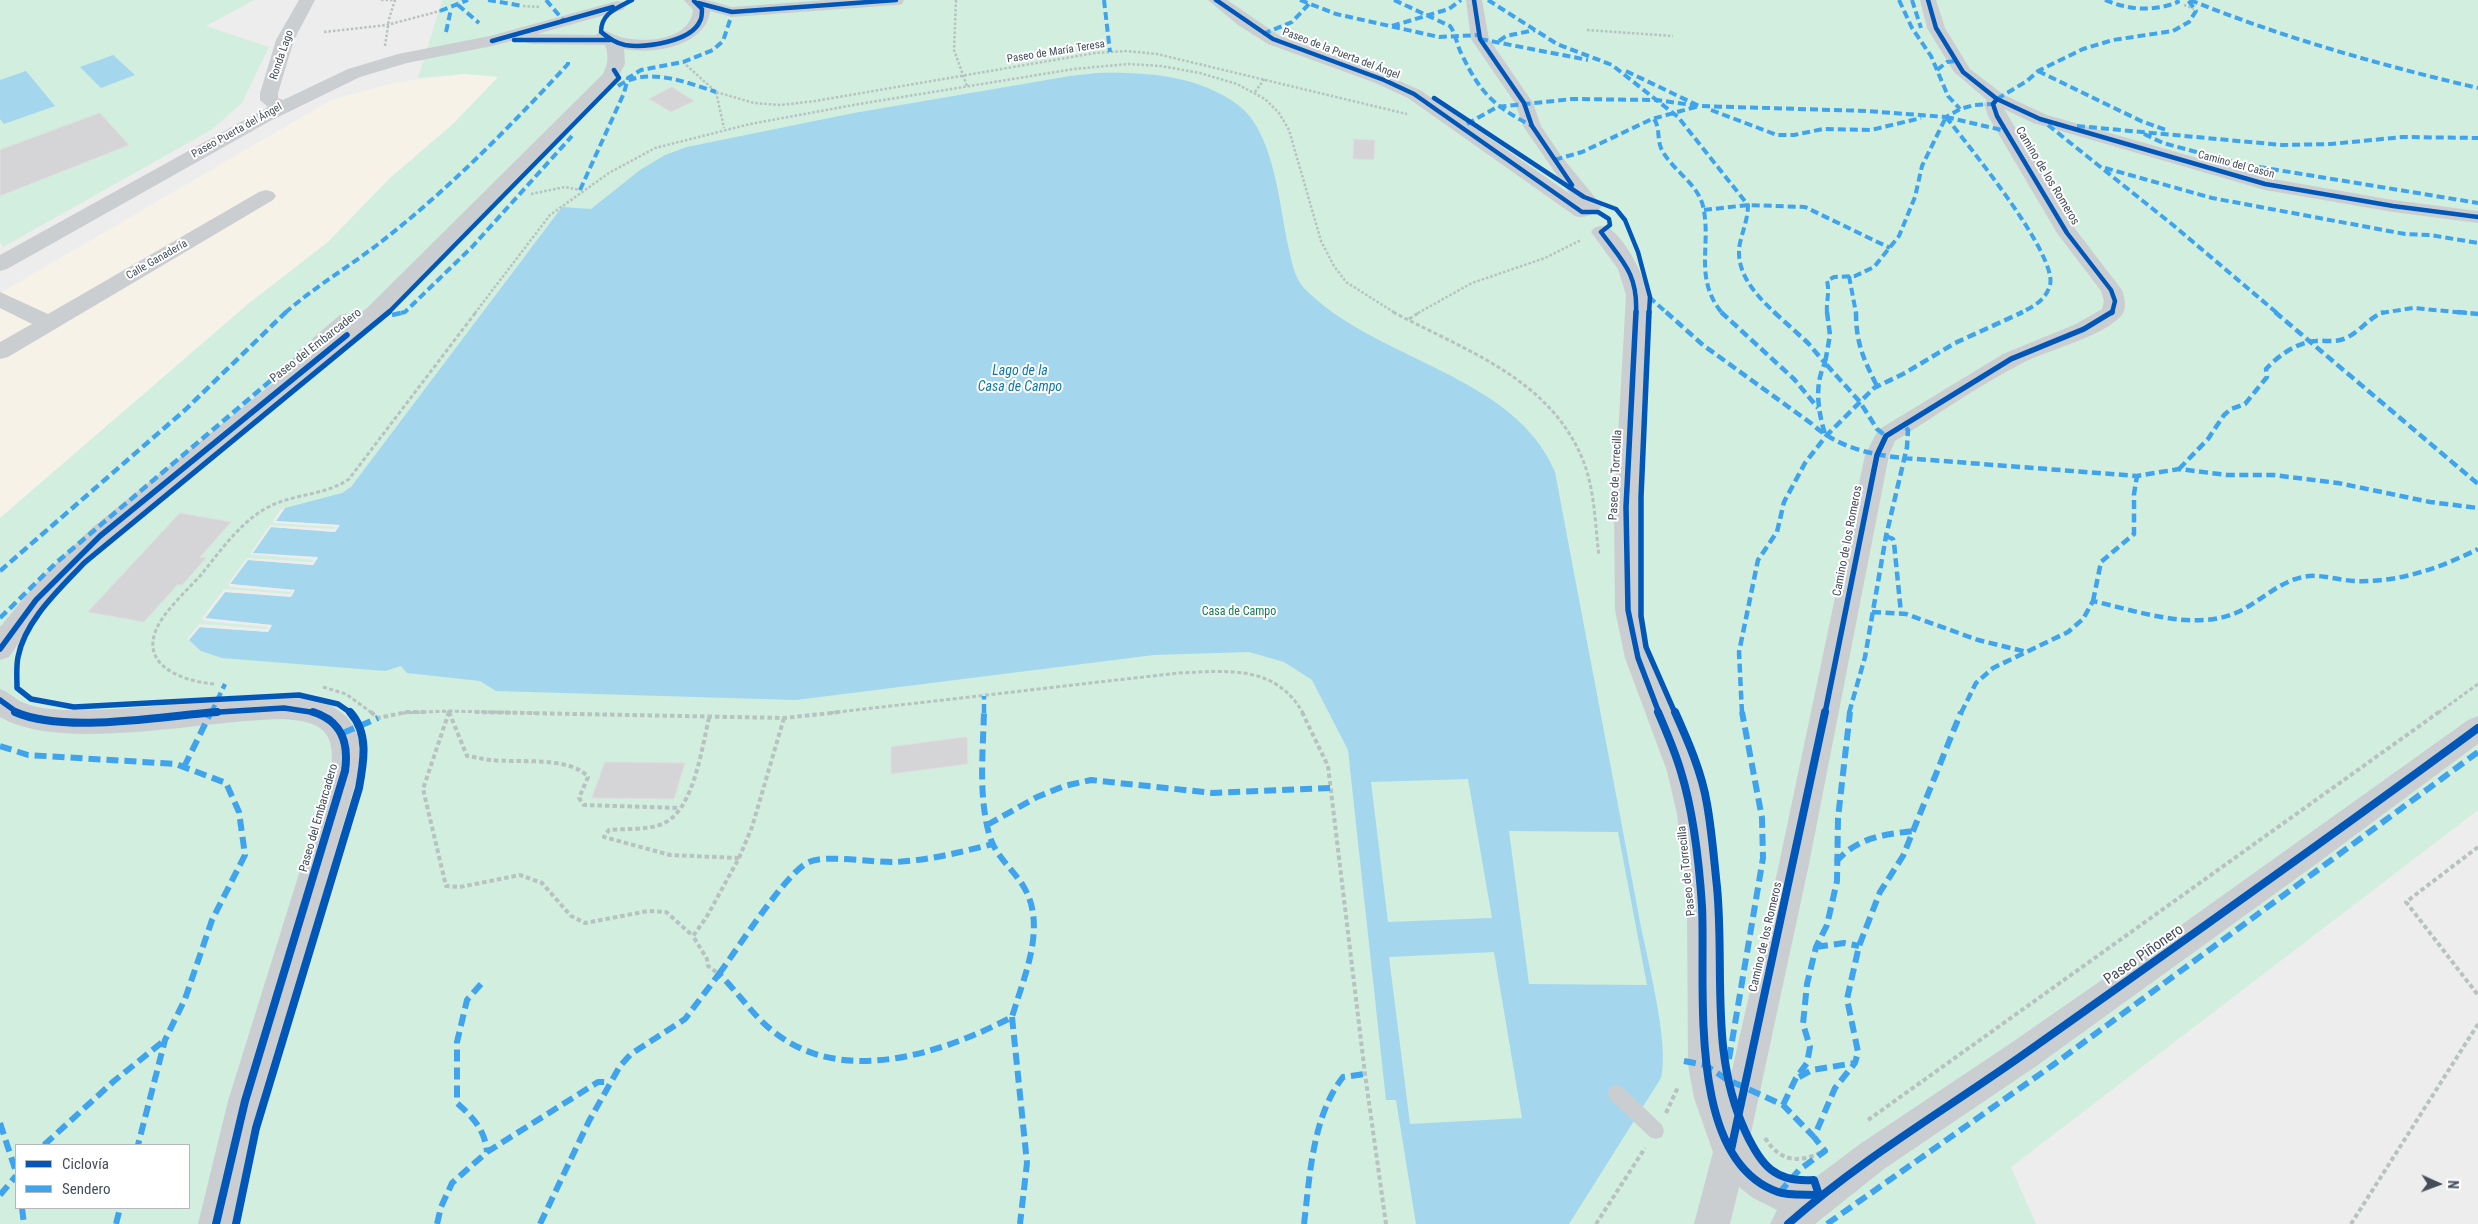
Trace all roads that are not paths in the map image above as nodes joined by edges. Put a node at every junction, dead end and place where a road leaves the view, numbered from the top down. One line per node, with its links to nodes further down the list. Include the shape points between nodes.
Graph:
1 (308, 0): 13 (street, Ronda Lago, via 285,40 269,93 269,100)
2 (896, 0): 8 (street)
3 (1216, 0): 16 (street, Paseo de la Puerta del Ángel, via 1274,40 1392,83 1439,111)
4 (1474, 0): 16 (street, Paseo de Torrecilla, via 1480,39 1524,103 1532,126 1579,193)
5 (1928, 0): 12 (street, Camino del Casón, via 1936,28 1960,67)
6 (695, 2): 8 (street); 9 (street, via 702,9 702,16)
7 (624, 3): 10 (street, Paseo Puerta del Ángel); 11 (street, Paseo del Embarcadero, via 601,22 601,32)
8 (732, 12): 9 (street)
9 (693, 30): 11 (street, Paseo Puerta del Ángel, via 656,45 633,46)
10 (492, 41): 11 (street, Paseo Puerta del Ángel); 13 (street, Paseo Puerta del Ángel, via 420,54 361,70)
11 (611, 41): 19 (street, Paseo del Embarcadero, via 618,58 610,77 432,258)
12 (1998, 99): 15 (street, Camino del Casón, via 2040,119 2265,184); 28 (street, Camino de los Romeros, via 1993,104 1997,116 2067,233 2112,290 2115,301 2112,313 2084,329 2011,359 1886,436 1877,454 1794,864)
13 (281, 107): 17 (street, Paseo Puerta del Ángel)
14 (266, 196): 20 (street, Calle Ganadería)
15 (2478, 217)
16 (1593, 222): 28 (street, Paseo de Torrecilla, via 1625,261 1636,290 1626,507 1628,610 1638,658 1681,772 1692,814 1704,927 1705,1065 1711,1098)
17 (0, 264)
18 (0, 299): 20 (street)
19 (364, 322): 22 (lane, via 344,317); 23 (street, Paseo del Embarcadero, via 102,534 40,594)
20 (48, 323): 21 (street, Calle Ganadería)
21 (0, 352)
22 (302, 354)
23 (0, 648)
24 (0, 700): 30 (street, Paseo del Embarcadero, via 22,714 43,720 125,719 293,708 330,719 343,733 348,750 345,771 245,1102)
25 (2478, 728): 29 (street, Paseo Piñonero, via 2300,860)
26 (1616, 1093): 27 (lane)
27 (1656, 1131)
28 (1730, 1152): 29 (street, Paseo de Torrecilla, via 1765,1186 1779,1193); 31 (street)
29 (1819, 1195): 32 (street, Paseo Piñonero)
30 (216, 1224)
31 (1712, 1224)
32 (1788, 1224)

